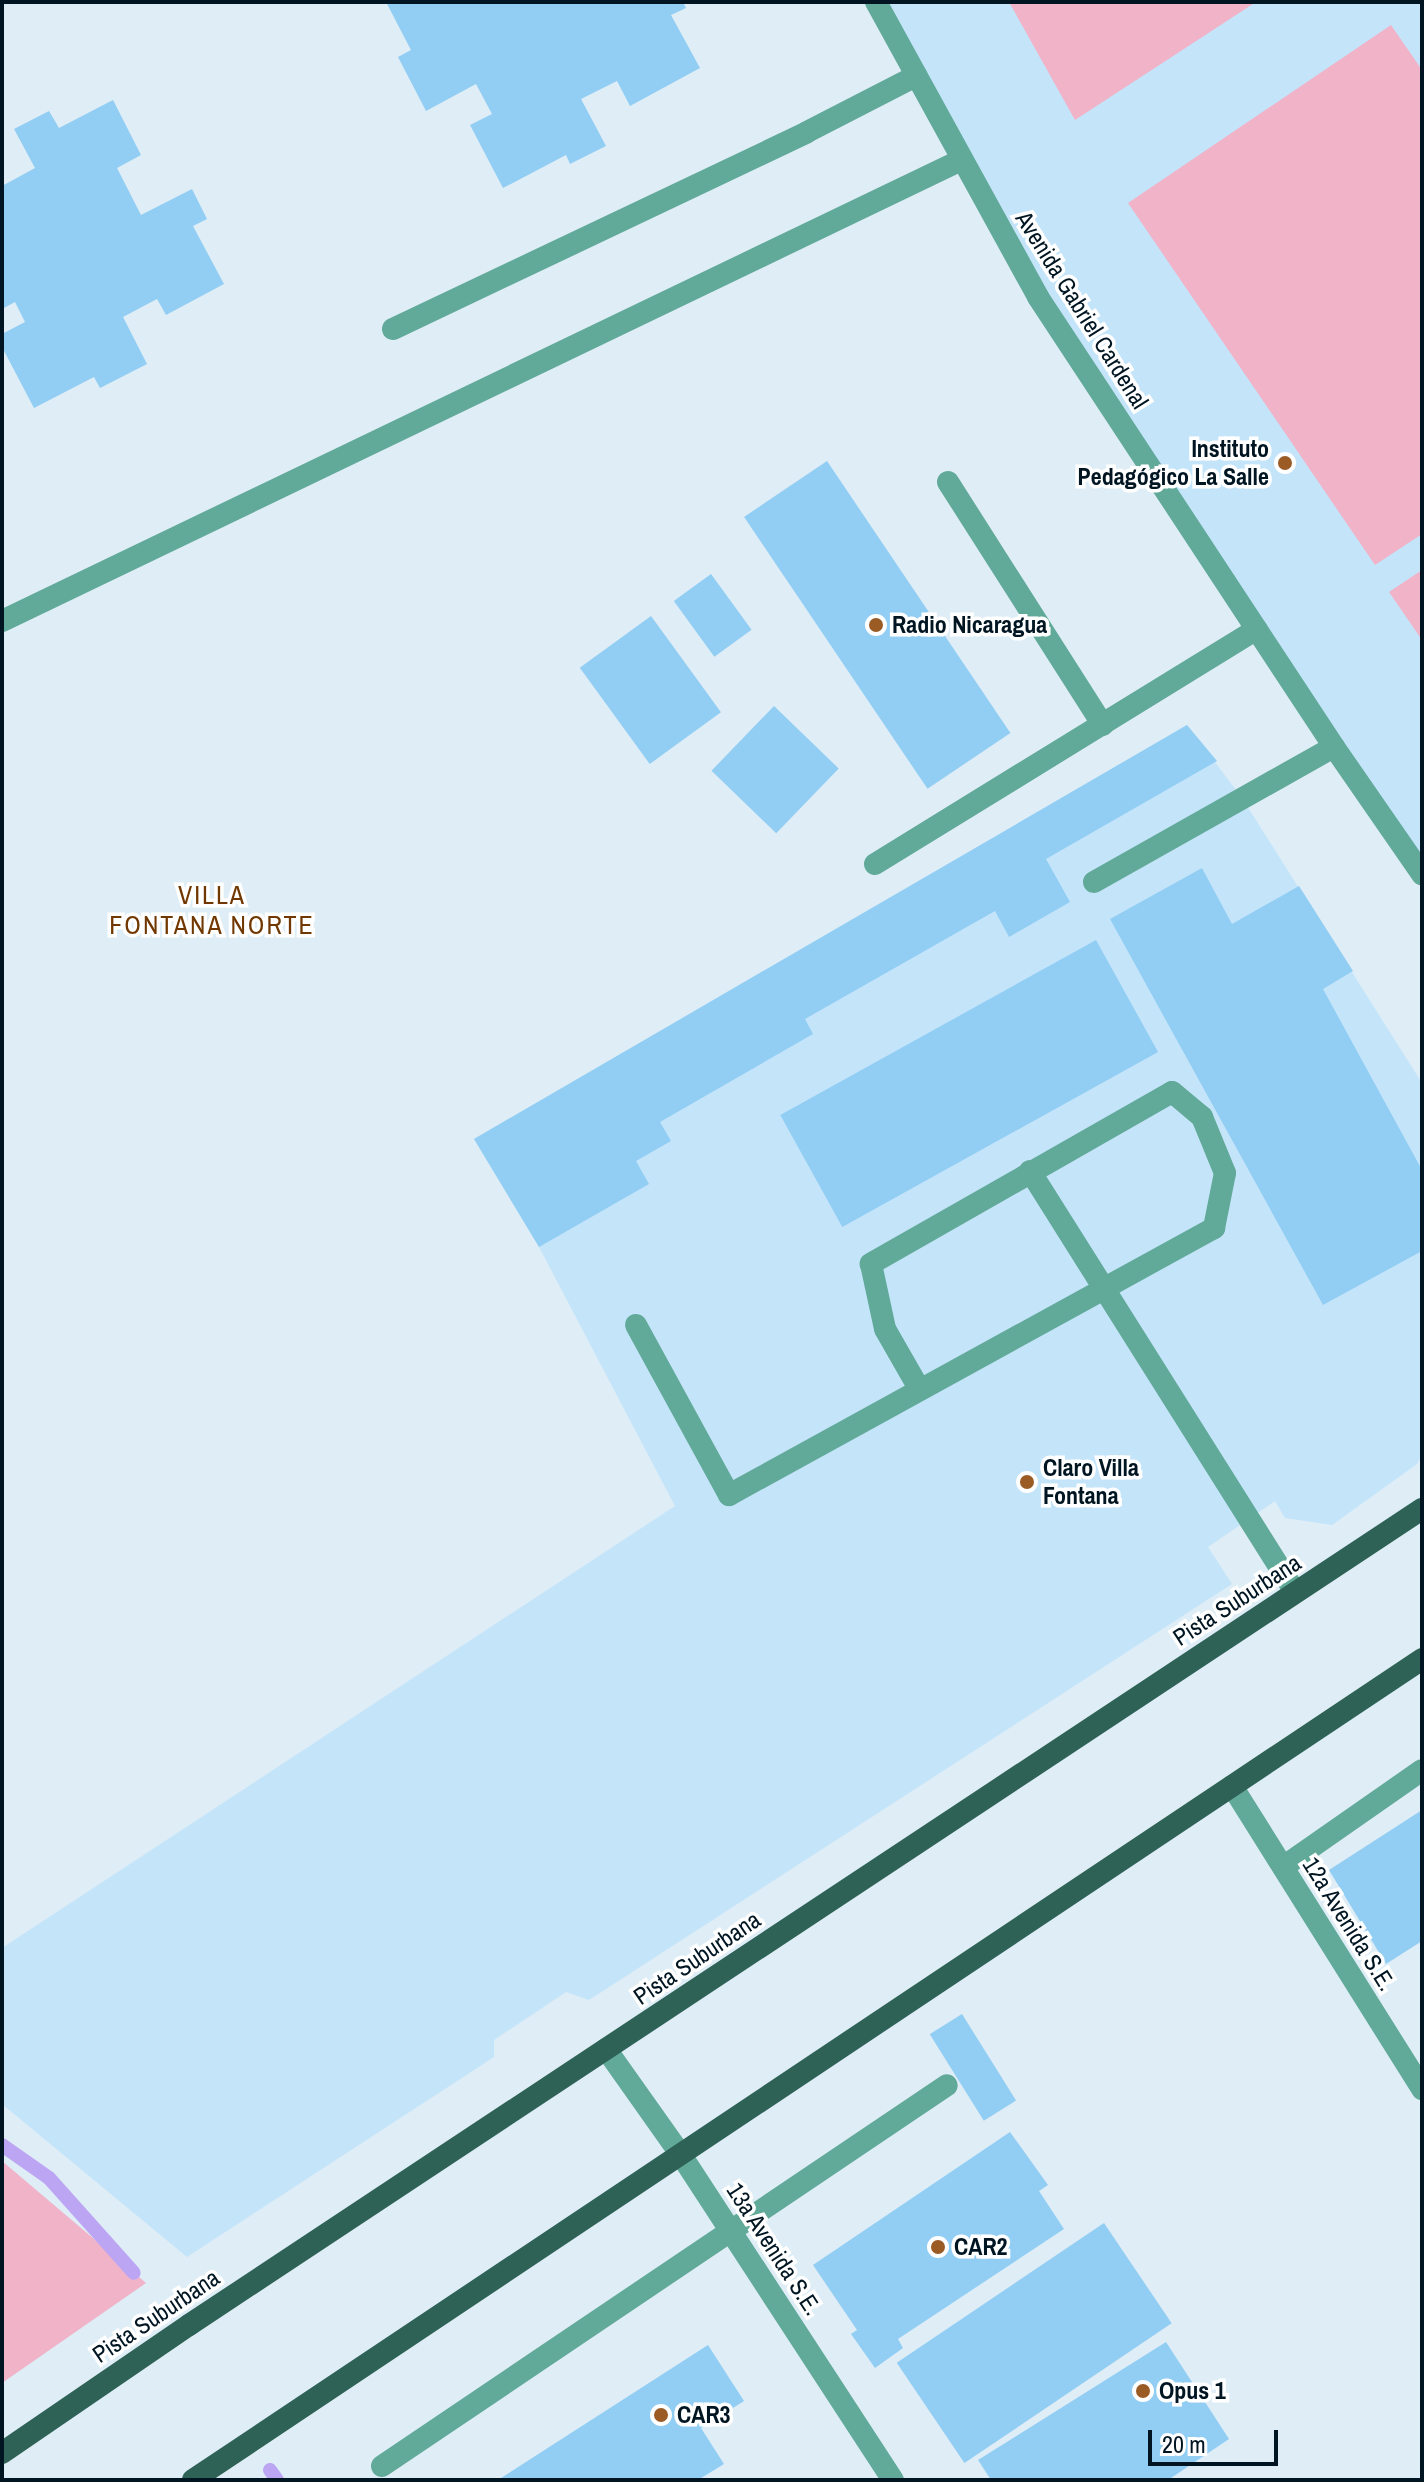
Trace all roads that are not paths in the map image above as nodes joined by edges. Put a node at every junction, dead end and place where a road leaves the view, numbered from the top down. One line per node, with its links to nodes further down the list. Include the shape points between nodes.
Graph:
1 (876, 2): 2 (street, Avenida Gabriel Cardenal)
2 (916, 76): 3 (street, Avenida Gabriel Cardenal); 4 (street)
3 (961, 160): 6 (street); 7 (street, Avenida Gabriel Cardenal, via 1038,297)
4 (393, 329)
5 (948, 482): 8 (street)
6 (2, 621)
7 (1257, 629): 8 (street); 9 (street, Avenida Gabriel Cardenal)
8 (1103, 725): 10 (street)
9 (1334, 747): 11 (street, Avenida Gabriel Cardenal); 12 (street)
10 (875, 864)
11 (1422, 874)
12 (1094, 882)
13 (1030, 1171): 14 (street); 14 (street, via 1172,1092 1202,1117 1225,1173 1214,1228); 16 (street, via 871,1264 885,1329)
14 (1103, 1289): 16 (street); 18 (street)
15 (636, 1325): 16 (street, via 729,1495)
16 (920, 1390)
17 (1422, 1509): 18 (main road, Pista Suburbana)
18 (1295, 1592): 23 (main road, Pista Suburbana)
19 (1422, 1659): 21 (main road)
20 (1422, 1770): 22 (street)
21 (1232, 1786): 22 (street, 12a Avenida S.E.); 26 (main road)
22 (1283, 1867): 25 (street, 12a Avenida S.E.)
23 (606, 2049): 26 (street, 13a Avenida S.E.); 28 (main road, Pista Suburbana)
24 (947, 2085): 27 (street)
25 (1422, 2089)
26 (681, 2155): 27 (street, 13a Avenida S.E.); 30 (main road)
27 (731, 2230): 29 (street); 31 (street, 13a Avenida S.E.)
28 (2, 2453)
29 (382, 2466)
30 (199, 2478)
31 (893, 2480)

